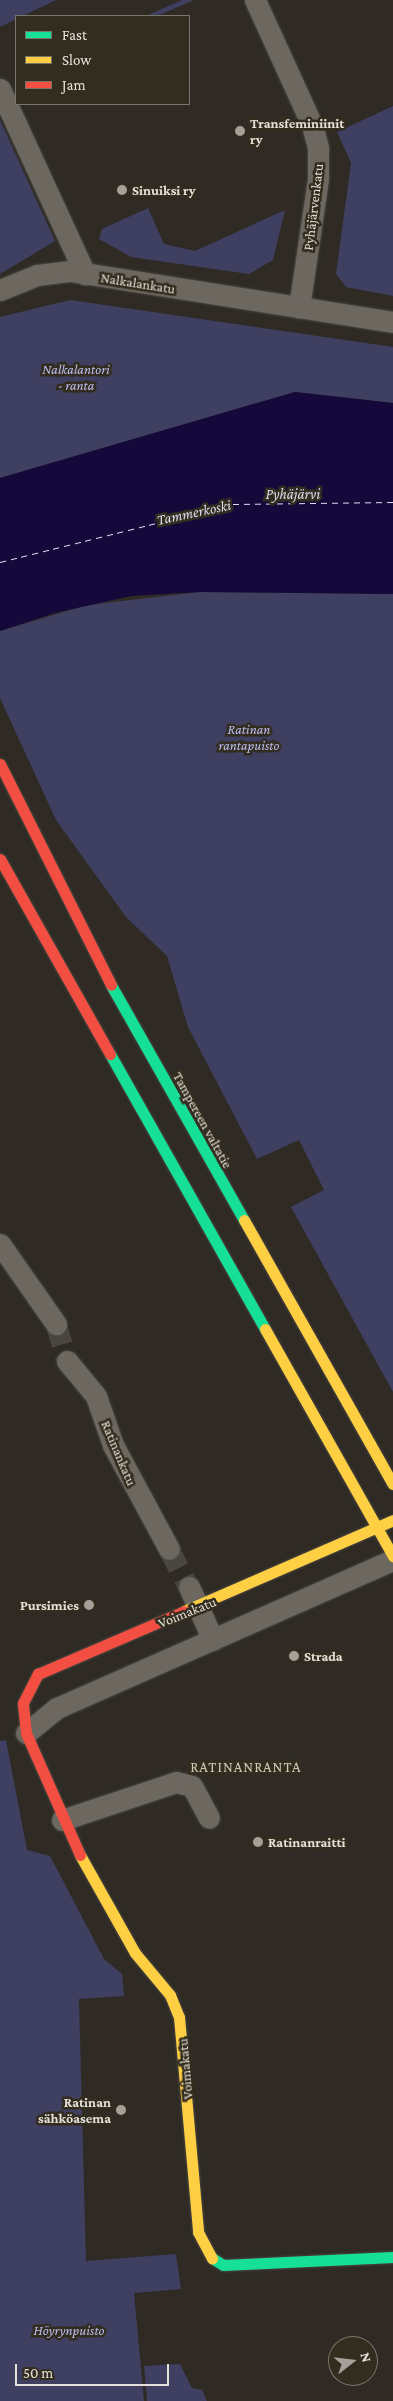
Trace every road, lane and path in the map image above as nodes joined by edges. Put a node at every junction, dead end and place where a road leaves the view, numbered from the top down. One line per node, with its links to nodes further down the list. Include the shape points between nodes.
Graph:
1 (255, 0): 5 (street, Pyhäjärvenkatu, via 312,125 318,179)
2 (0, 89): 3 (street, Nalkalankatu)
3 (85, 274): 4 (street, via 47,272); 5 (street, Nalkalankatu)
4 (0, 290)
5 (299, 308): 6 (street, Nalkalankatu)
6 (393, 322)
7 (0, 764): 12 (main road, Tampereen valtatie, via 98,962)
8 (0, 859): 14 (main road)
9 (0, 1244): 10 (street)
10 (56, 1324)
11 (67, 1360): 15 (street, Ratinankatu, via 96,1396 113,1445)
12 (393, 1484)
13 (393, 1520): 14 (main road, Voimakatu)
14 (378, 1529): 16 (main road); 18 (main road, Voimakatu)
15 (168, 1549)
16 (393, 1558): 19 (street)
17 (189, 1586): 18 (street)
18 (197, 1608): 19 (street); 20 (main road, Voimakatu, via 38,1674 23,1703)
19 (213, 1640): 20 (street, via 57,1708)
20 (26, 1733): 22 (main road, Voimakatu)
21 (209, 1818): 22 (street, via 192,1786 176,1782)
22 (62, 1820): 23 (main road, Voimakatu, via 135,1953 178,2011 198,2232 209,2256 223,2265)
23 (393, 2258)

